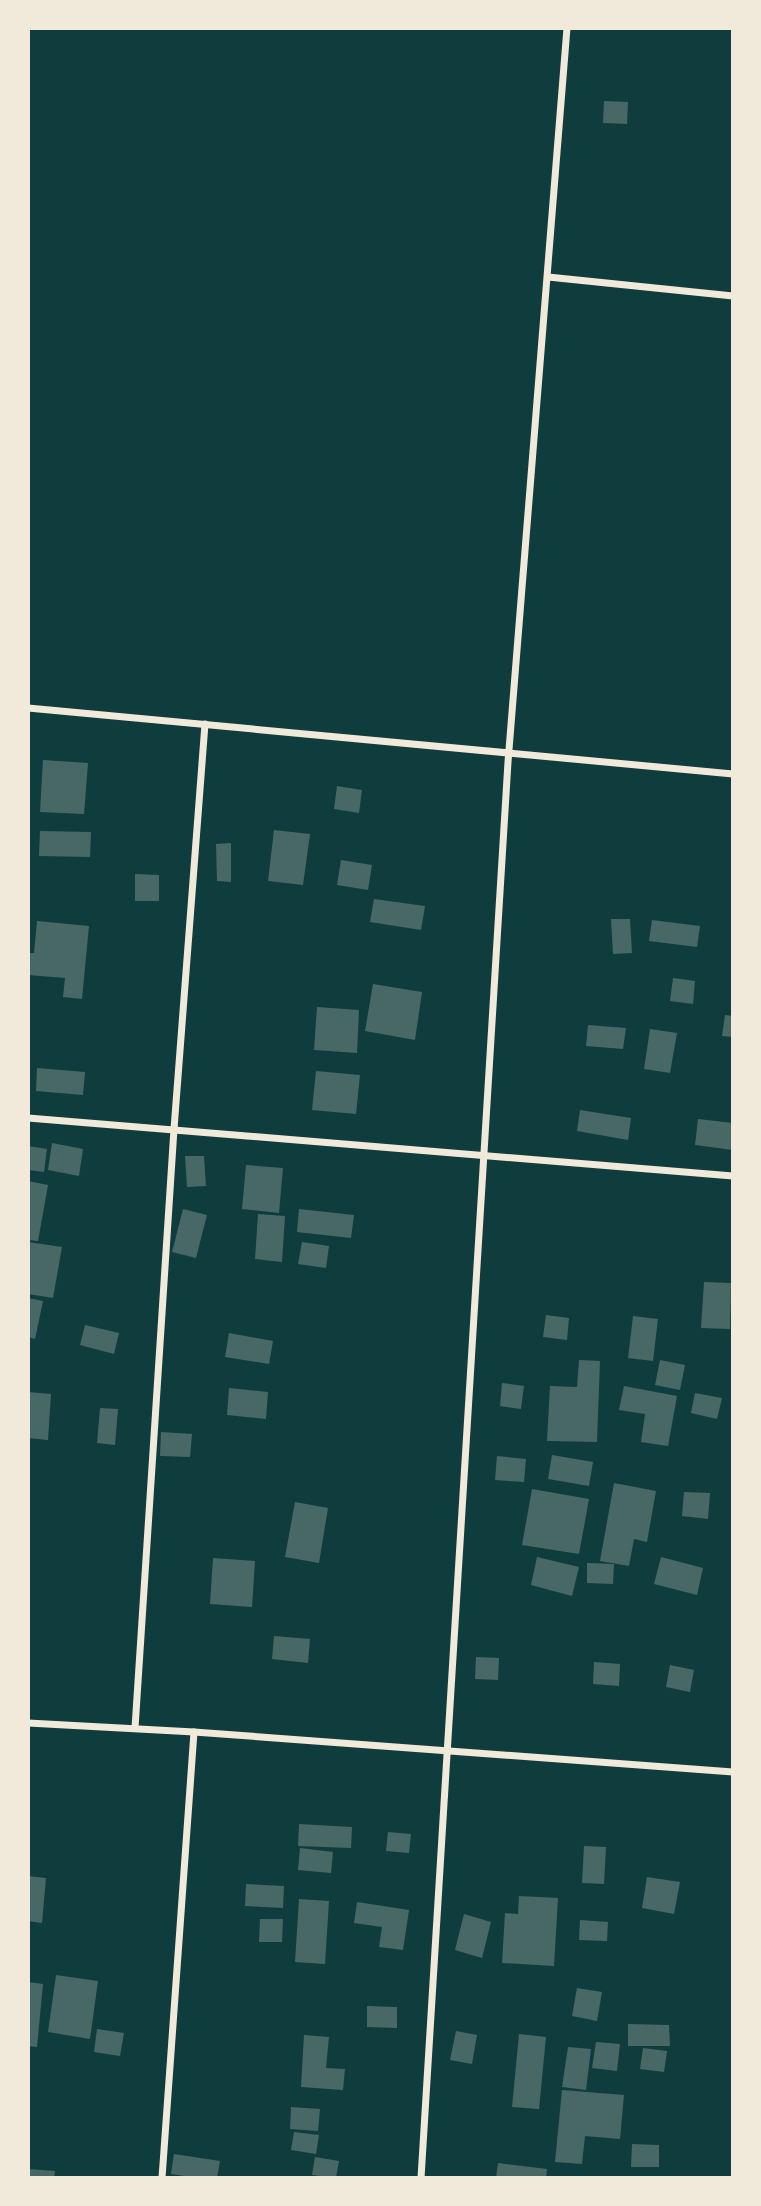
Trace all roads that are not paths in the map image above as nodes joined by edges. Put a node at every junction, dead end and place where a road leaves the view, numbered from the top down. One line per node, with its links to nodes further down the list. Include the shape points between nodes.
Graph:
1 (567, 28): 2 (street)
2 (548, 277): 3 (street); 6 (street)
3 (733, 296)
4 (28, 708): 5 (street)
5 (205, 724): 6 (street); 9 (street)
6 (509, 754): 7 (street); 10 (street)
7 (733, 774)
8 (28, 1118): 9 (street)
9 (174, 1129): 10 (street); 13 (street)
10 (481, 1156): 11 (street); 15 (street)
11 (733, 1175)
12 (28, 1723): 13 (street)
13 (135, 1728): 14 (street)
14 (194, 1732): 15 (street); 17 (street)
15 (444, 1751): 16 (street); 18 (street)
16 (733, 1772)
17 (162, 2178)
18 (421, 2178)

